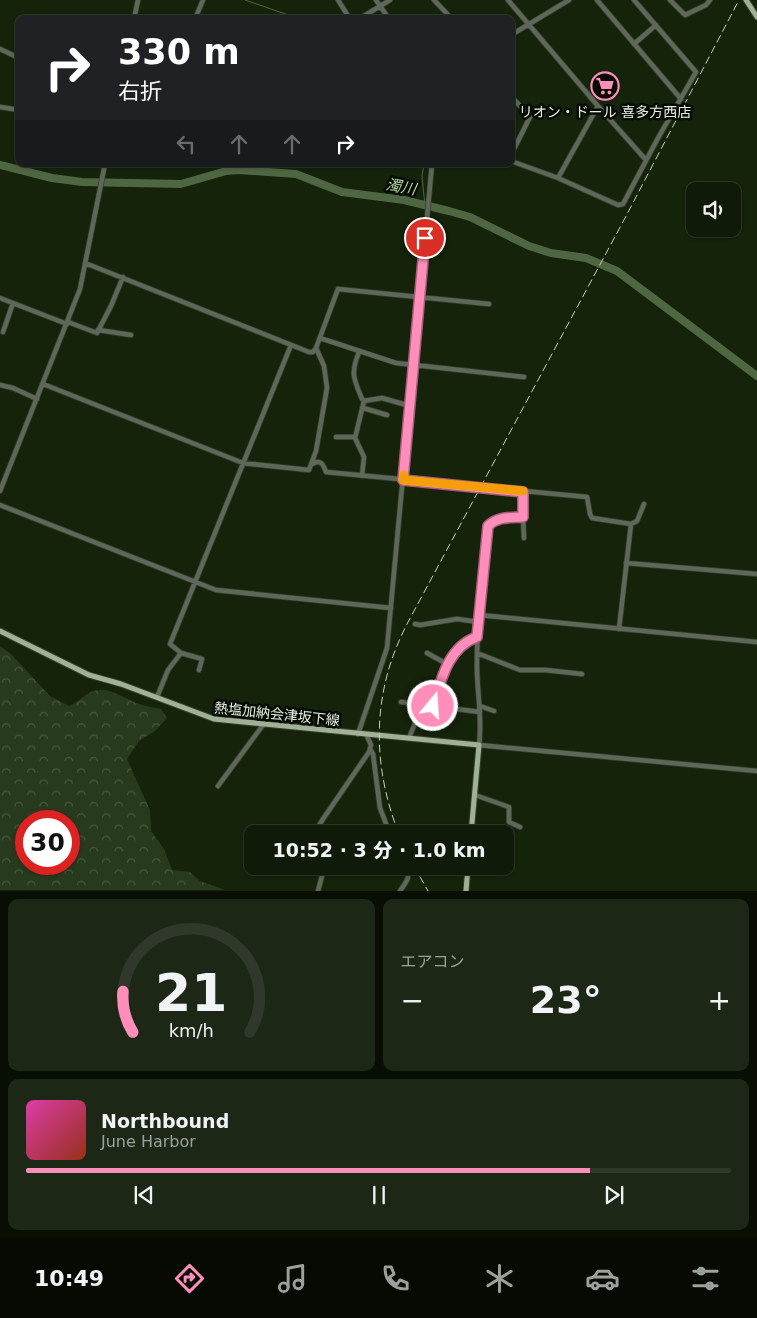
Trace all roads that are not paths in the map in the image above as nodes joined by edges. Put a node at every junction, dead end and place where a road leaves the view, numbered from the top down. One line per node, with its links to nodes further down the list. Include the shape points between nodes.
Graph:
1 (138, 0): 15 (street)
2 (203, 0): 16 (street)
3 (338, 0): 17 (street)
4 (376, 0): 14 (street)
5 (390, 0): 14 (street)
6 (434, 0): 20 (street)
7 (508, 0): 22 (street)
8 (569, 0): 22 (street)
9 (597, 0): 25 (street)
10 (634, 0): 23 (street)
11 (670, 0): 13 (street, via 685,15)
12 (746, 0): 21 (main road)
13 (708, 1)
14 (381, 6): 18 (street); 19 (street)
15 (135, 15)
16 (197, 15)
17 (347, 15)
18 (366, 15)
19 (387, 15)
20 (448, 15)
21 (757, 17)
22 (529, 24): 24 (street); 30 (street)
23 (656, 24): 25 (street); 28 (street, via 696,72)
24 (515, 33)
25 (634, 44): 28 (street)
26 (0, 49): 27 (street)
27 (15, 56)
28 (681, 99): 34 (street)
29 (515, 100): 33 (street, via 530,117)
30 (598, 106): 34 (street); 38 (street)
31 (0, 107): 32 (street)
32 (15, 109)
33 (515, 147)
34 (646, 160): 38 (street, via 621,206)
35 (515, 162): 38 (street)
36 (104, 167): 39 (street)
37 (432, 167): 42 (street)
38 (558, 178)
39 (85, 263): 40 (street); 45 (street, via 80,289)
40 (123, 277): 46 (street); 50 (street)
41 (0, 298): 43 (street)
42 (420, 298): 44 (street); 49 (street, via 338,290); 53 (street)
43 (14, 303): 45 (street); 47 (street)
44 (490, 304)
45 (67, 323): 46 (street, via 96,333); 55 (street)
46 (98, 330): 48 (street)
47 (3, 332)
48 (131, 335)
49 (320, 338): 51 (street); 52 (street)
50 (291, 345): 51 (street, via 309,352); 64 (street)
51 (316, 348): 65 (street, via 324,366 327,388)
52 (359, 352): 53 (street, via 392,363); 58 (street, via 353,376)
53 (414, 365): 54 (street); 59 (street)
54 (524, 377)
55 (43, 384): 57 (street); 64 (street)
56 (0, 385): 57 (street)
57 (37, 399): 68 (street)
58 (364, 401): 59 (street, via 382,398); 60 (street)
59 (410, 406): 67 (street)
60 (363, 408): 61 (street); 63 (street)
61 (387, 415)
62 (336, 437): 63 (street)
63 (355, 438): 66 (street, via 364,457)
64 (243, 463): 65 (street, via 304,471 309,470); 77 (street)
65 (312, 464): 66 (street, via 316,461 324,464 326,472)
66 (362, 476): 67 (street)
67 (403, 480): 69 (street); 78 (street)
68 (0, 491)
69 (523, 492): 72 (street); 73 (street, via 587,497 592,518)
70 (644, 504): 73 (street, via 637,521)
71 (0, 505): 77 (street)
72 (523, 517): 74 (street); 79 (street, via 500,518 488,526)
73 (631, 524): 75 (street)
74 (524, 538)
75 (626, 563): 76 (street); 82 (street)
76 (757, 574)
77 (196, 582): 78 (street, via 216,590); 87 (street, via 170,644)
78 (391, 608): 100 (street, via 386,656)
79 (480, 616): 80 (street); 82 (street)
80 (479, 622): 81 (street, via 459,619); 84 (street)
81 (415, 624)
82 (620, 629): 85 (street)
83 (0, 631): 92 (main road, 熱塩加納会津坂下線, via 79,670)
84 (477, 637): 88 (street); 89 (street, via 467,641)
85 (757, 642)
86 (427, 652): 89 (street)
87 (181, 653): 90 (street, via 202,659); 92 (street, via 168,670)
88 (477, 653): 91 (street, via 520,670); 95 (street)
89 (447, 664): 94 (street)
90 (199, 670)
91 (582, 674)
92 (157, 697): 99 (main road, 熱塩加納会津坂下線, via 214,720)
93 (401, 702): 94 (street)
94 (433, 706): 97 (street)
95 (480, 706): 96 (street); 97 (street)
96 (494, 711)
97 (480, 712): 103 (street)
98 (416, 721): 102 (street)
99 (262, 725): 100 (main road, 熱塩加納会津坂下線); 106 (street)
100 (358, 734): 101 (main road, 熱塩加納会津坂下線)
101 (366, 734): 102 (main road, 熱塩加納会津坂下線); 104 (street)
102 (409, 738): 103 (main road, 熱塩加納会津坂下線)
103 (479, 745): 105 (street); 107 (main road)
104 (370, 749): 108 (street); 109 (street, via 380,808)
105 (757, 771)
106 (218, 786)
107 (475, 795): 110 (main road); 111 (street, via 509,807 509,822)
108 (319, 825)
109 (387, 825)
110 (472, 825)
111 (520, 827)
112 (322, 875): 115 (street)
113 (409, 875): 116 (street)
114 (467, 875): 117 (main road)
115 (318, 890)
116 (400, 890)
117 (466, 890)

